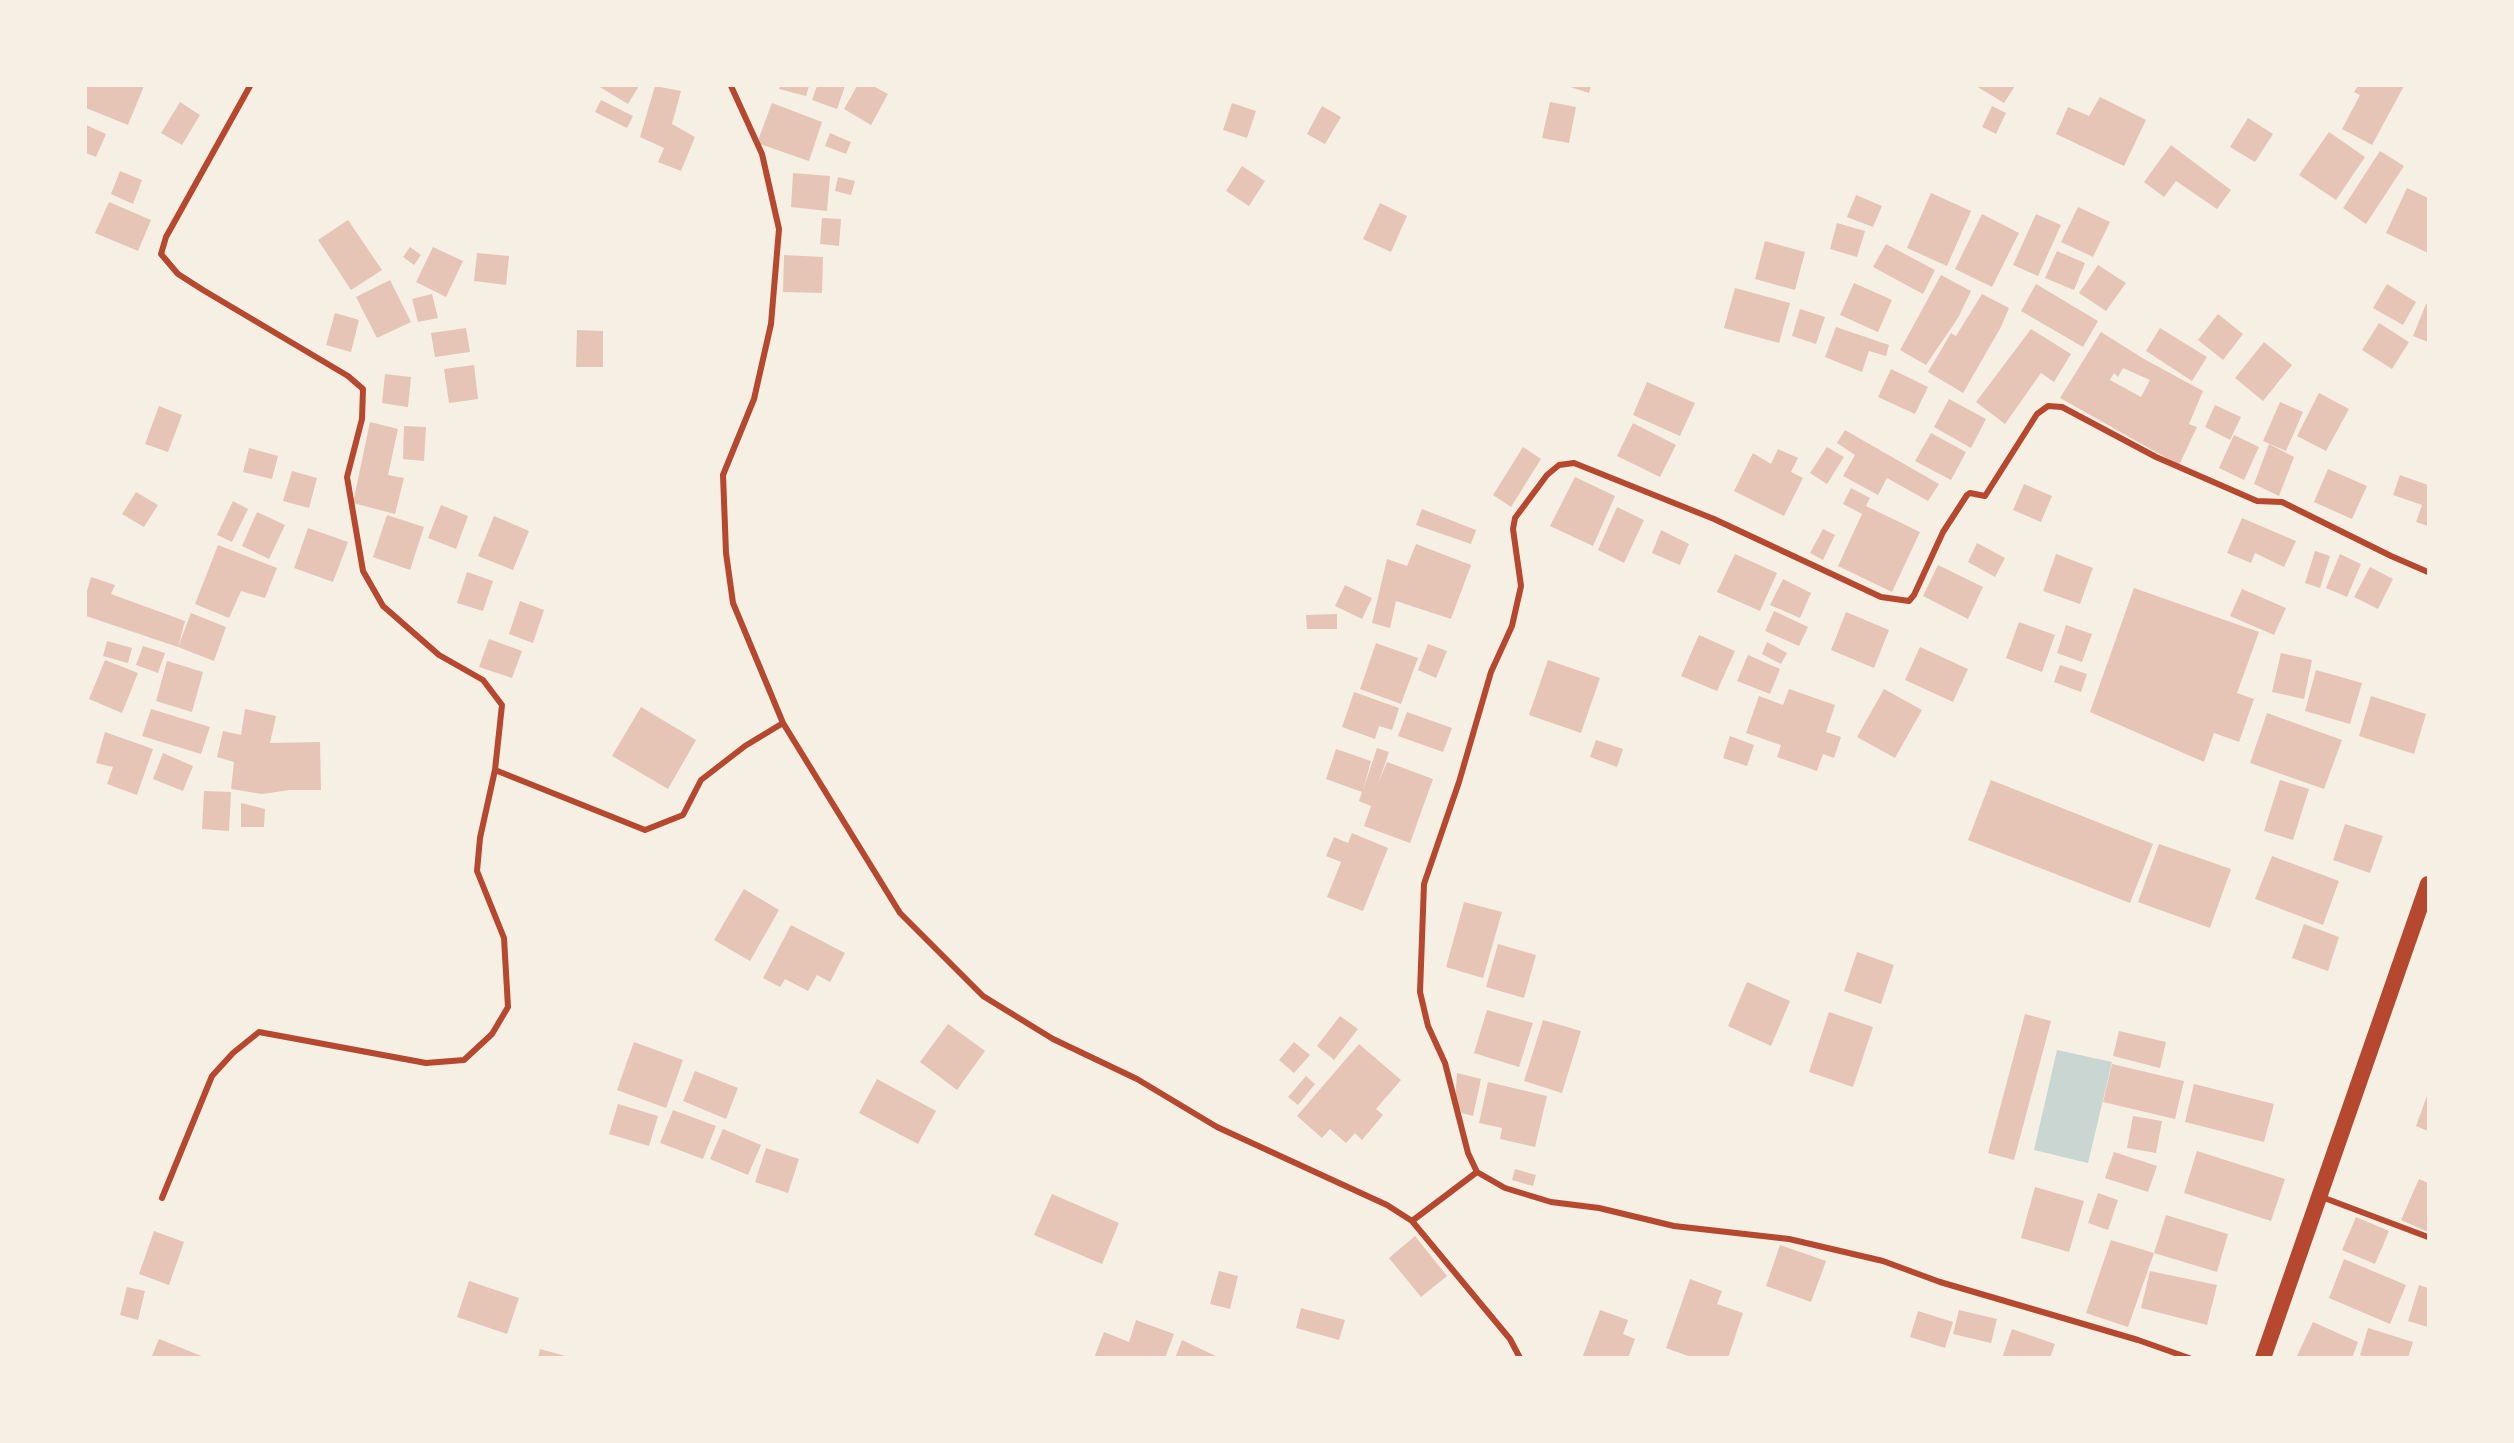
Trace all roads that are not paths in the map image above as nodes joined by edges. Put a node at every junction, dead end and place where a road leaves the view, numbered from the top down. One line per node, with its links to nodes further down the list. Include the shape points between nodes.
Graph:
1 (250, 86): 5 (street, via 166,237 161,254 178,274 348,376 363,389 362,419 347,477 363,571 383,606 439,655 483,680 502,705)
2 (731, 86): 4 (street, via 762,154 779,229 769,334 754,399 723,475 726,553 733,603)
3 (2428, 572): 7 (street, via 2282,502 2257,501 2156,457 2062,407 2048,406 2037,414 1985,496 1969,494 1942,532 1909,602 1881,597 1714,519 1574,463 1559,465 1547,474 1515,519 1521,586 1512,626 1491,672 1424,884 1420,992)
4 (783, 723): 5 (street, via 701,780 683,815 645,830); 10 (street, via 900,913 983,996 1053,1039 1137,1079 1217,1127 1387,1205)
5 (495, 770): 9 (street, via 477,871 504,938 508,1007 492,1034 464,1060 426,1063 259,1032 212,1076)
6 (2428, 884): 8 (highway)
7 (1477, 1172): 10 (street); 13 (street, via 1505,1188 1551,1202 1599,1208 1674,1226 1789,1239 1883,1261)
8 (2319, 1196): 11 (street); 14 (highway)
9 (162, 1198)
10 (1412, 1221): 12 (street, via 1510,1339)
11 (2428, 1237)
12 (1521, 1358)
13 (2189, 1358)
14 (2263, 1358)

